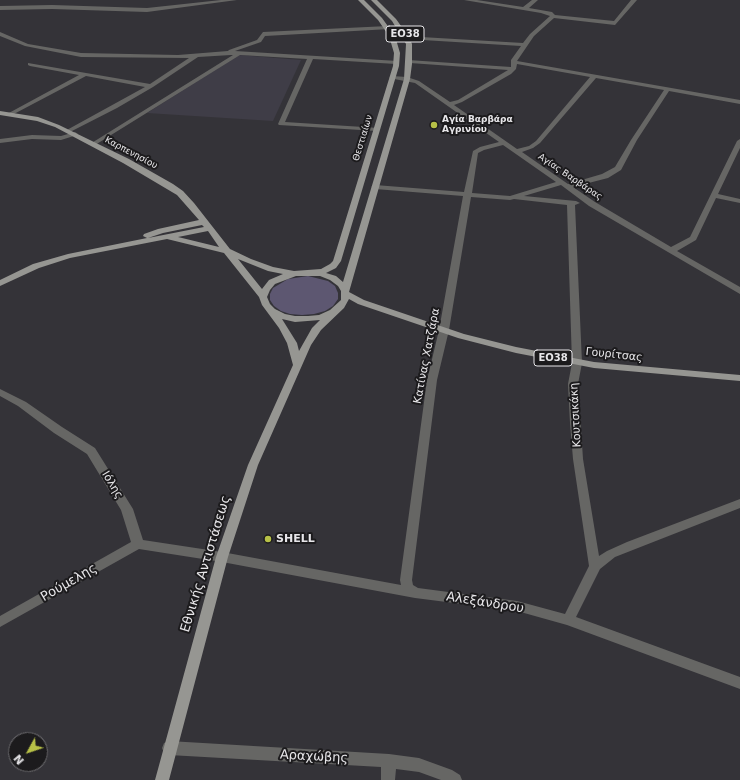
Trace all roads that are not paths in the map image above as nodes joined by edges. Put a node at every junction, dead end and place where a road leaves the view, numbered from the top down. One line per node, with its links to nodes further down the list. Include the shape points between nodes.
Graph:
1 (234, 0): 7 (street, via 147,10)
2 (361, 0): 10 (main road, Θεστιαίων / ΕΟ38)
3 (374, 0): 12 (main road, ΕΟ38, via 394,20)
4 (467, 0): 8 (street)
5 (535, 0): 8 (street)
6 (634, 0): 9 (street, via 615,23)
7 (0, 8)
8 (525, 8): 9 (street, via 548,12)
9 (553, 16): 13 (street)
10 (388, 28): 14 (street, via 263,34 259,41); 19 (main road, Θεστιαίων / ΕΟ38, via 395,46)
11 (0, 34): 16 (street, via 27,45 76,55)
12 (406, 37): 13 (street); 18 (main road, ΕΟ38)
13 (524, 45): 20 (street)
14 (227, 53): 15 (street); 16 (street)
15 (240, 53): 17 (street); 38 (street)
16 (196, 56): 27 (street)
17 (311, 57): 19 (street); 33 (street, via 281,124)
18 (410, 61): 22 (street); 26 (main road, ΕΟ38)
19 (396, 62): 25 (main road, Θεστιαίων / ΕΟ38)
20 (514, 62): 22 (street); 24 (street)
21 (30, 64): 23 (street)
22 (513, 69): 30 (street, via 501,79)
23 (85, 74): 27 (street); 32 (street)
24 (594, 77): 28 (street); 40 (street, via 538,142)
25 (392, 78): 26 (street, Αγίας Βαρβάρας); 33 (main road, Θεστιαίων / ΕΟ38)
26 (407, 79): 30 (street, Αγίας Βαρβάρας, via 417,82); 42 (main road, ΕΟ38)
27 (151, 86): 34 (street, via 115,108)
28 (667, 90): 29 (street); 41 (street, via 618,168 605,176)
29 (740, 102)
30 (450, 104): 37 (street, Αγίας Βαρβάρας)
31 (0, 113): 32 (main road, Καρπενησίου)
32 (10, 114): 34 (main road, Καρπενησίου, via 38,119)
33 (377, 129): 54 (main road, Θεστιαίων / ΕΟ38, via 337,261 323,271)
34 (68, 130): 35 (main road, Καρπενησίου)
35 (75, 134): 36 (street, via 61,138 32,137); 38 (main road, Καρπενησίου)
36 (0, 141)
37 (505, 143): 40 (street, Αγίας Βαρβάρας); 43 (street, Κατίνας Χατζάρα, via 475,152)
38 (93, 144): 49 (main road, Καρπενησίου, via 180,193)
39 (739, 146): 44 (street)
40 (516, 152): 41 (street, Αγίας Βαρβάρας)
41 (564, 185): 45 (street); 48 (street, Αγίας Βαρβάρας)
42 (375, 187): 43 (street); 58 (main road, ΕΟ38)
43 (468, 195): 45 (street); 64 (street, Κατίνας Χατζάρα)
44 (714, 195): 46 (street); 53 (street, via 692,238)
45 (510, 198): 47 (street)
46 (740, 201)
47 (571, 203): 48 (street); 65 (street, Κουτσικάκη)
48 (592, 204): 53 (street, Αγίας Βαρβάρας)
49 (206, 225): 50 (main road); 51 (main road, via 161,231); 52 (main road, Καρπενησίου)
50 (166, 237): 51 (main road); 52 (main road)
51 (128, 244): 56 (main road, via 44,263)
52 (227, 251): 55 (main road, Καρπενησίου, via 254,263); 59 (main road, Καρπενησίου)
53 (671, 251): 57 (street, Αγίας Βαρβάρας)
54 (308, 273): 55 (main road, ΕΟ38); 58 (main road, ΕΟ38, via 333,278)
55 (295, 274): 59 (main road, ΕΟ38, via 272,282)
56 (0, 283)
57 (740, 291)
58 (346, 292): 60 (main road, ΕΟ38); 61 (main road, Γουρίτσας / ΕΟ38, via 357,300)
59 (263, 297): 62 (main road)
60 (341, 306): 61 (main road, Γουρίτσας / ΕΟ38); 63 (main road)
61 (373, 306): 64 (main road, Γουρίτσας / ΕΟ38)
62 (272, 311): 63 (main road, via 295,319 321,317); 66 (main road, via 292,343)
63 (333, 312): 66 (main road, Εθνικής Αντιστάσεως, via 317,328)
64 (444, 330): 65 (main road, Γουρίτσας / ΕΟ38, via 516,350); 73 (street, Κατίνας Χατζάρα, via 432,380 406,580 407,587)
65 (577, 363): 67 (main road, Γουρίτσας / ΕΟ38); 72 (street, Κουτσικάκη, via 573,384 577,452)
66 (297, 364): 71 (main road, Εθνικής Αντιστάσεως, via 253,465)
67 (740, 378)
68 (0, 392): 70 (street, Ιόλης, via 91,451 127,509)
69 (740, 502): 72 (street, via 631,545 611,554)
70 (138, 544): 71 (street); 75 (street, Ρούμελης)
71 (222, 557): 73 (street, Αλεξάνδρου); 77 (main road, Εθνικής Αντιστάσεως)
72 (595, 566): 74 (street)
73 (415, 593): 74 (street, Αλεξάνδρου, via 509,604)
74 (568, 620): 76 (street, Αλεξάνδρου)
75 (0, 622)
76 (740, 683)
77 (170, 748): 78 (street, Αραχώβης); 79 (main road, Εθνικής Αντιστάσεως)
78 (389, 761): 80 (street); 81 (street, Αραχώβης, via 419,766)
79 (162, 780)
80 (388, 780)
81 (455, 780)

